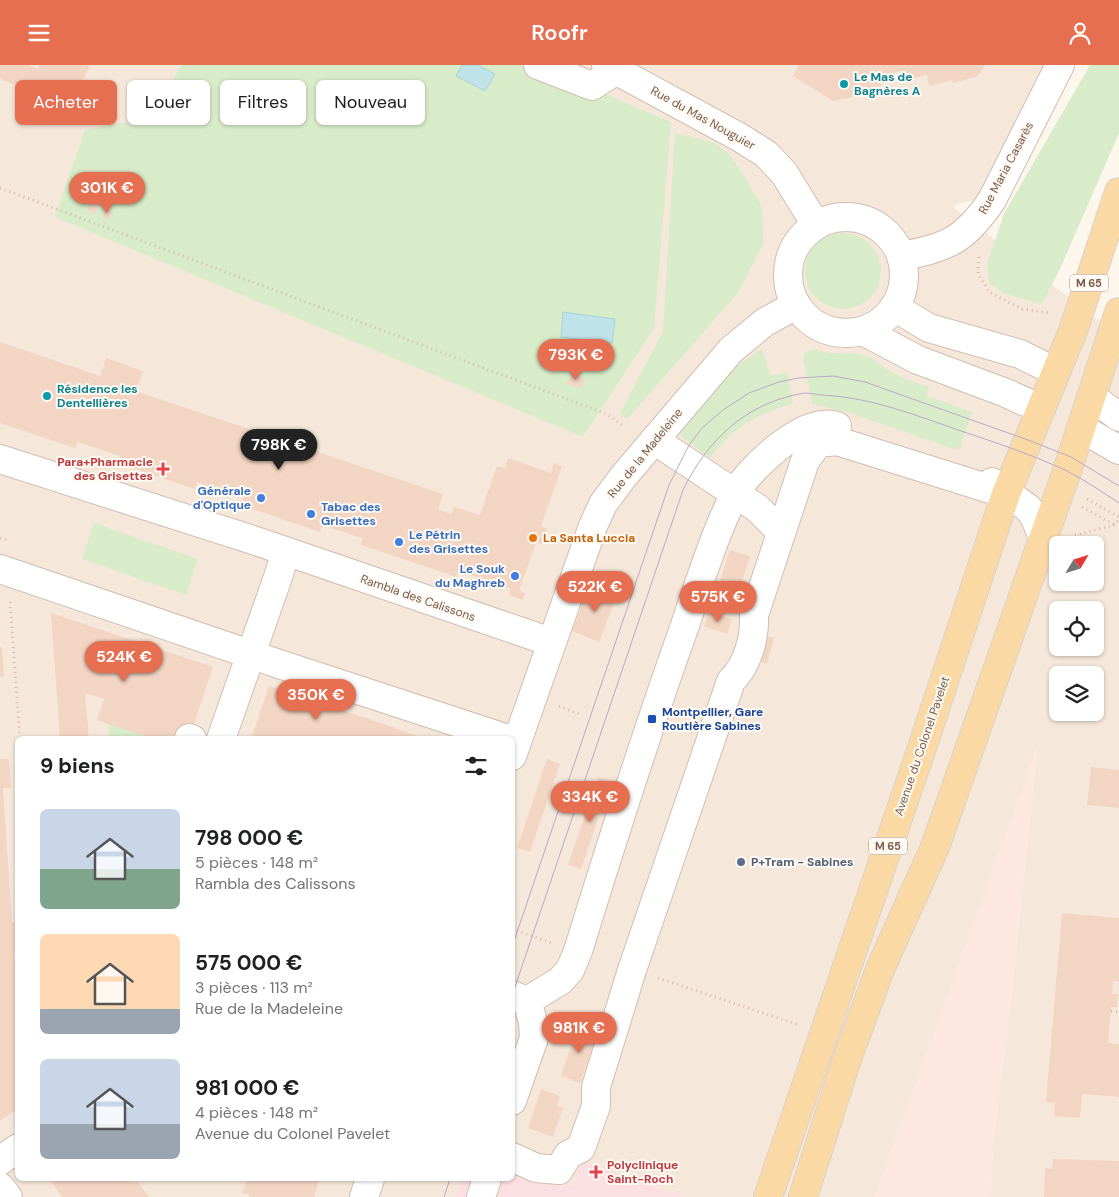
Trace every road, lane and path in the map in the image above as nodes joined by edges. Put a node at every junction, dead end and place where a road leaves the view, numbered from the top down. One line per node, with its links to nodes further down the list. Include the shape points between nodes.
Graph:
1 (538, 65): 3 (street, Rue du Mas Nouguier, via 592,86)
2 (1060, 65): 7 (street, Rue Maria Casarès, via 992,200 978,220 963,234 939,248)
3 (613, 67): 6 (street, Rue du Mas Nouguier, via 766,154 784,173)
4 (0, 188): 16 (path, via 607,414)
5 (1119, 192): 12 (main road, Avenue du Colonel Pavelet / M 65, via 1073,331)
6 (816, 225): 7 (street, via 832,218 866,220 881,228); 8 (street, via 802,236 792,252 789,288)
7 (901, 256): 9 (street, via 904,282)
8 (796, 305): 11 (street, via 806,317 832,332); 18 (street, Rue de la Madeleine, via 765,322 731,350)
9 (894, 307): 11 (street, via 881,321); 12 (street, via 930,328 1020,354)
10 (1119, 312): 13 (main road)
11 (863, 331): 14 (street, via 918,360)
12 (1056, 372): 13 (main road); 14 (main road, Avenue du Colonel Pavelet / M 65)
13 (1092, 397): 15 (street); 17 (main road)
14 (1041, 409): 17 (main road); 22 (main road, Avenue du Colonel Pavelet / M 65)
15 (1119, 417)
16 (623, 426)
17 (1081, 428): 19 (street); 29 (main road)
18 (654, 441): 21 (street); 36 (street, Rue de la Madeleine, via 603,504 592,525)
19 (1119, 450)
20 (0, 459): 31 (street, Rambla des Calissons)
21 (735, 493): 22 (street, via 766,457 806,430 829,423 978,471); 27 (street, via 757,508); 45 (street, via 716,537 652,719 570,970 560,981)
22 (1006, 494): 27 (street, via 837,441 818,443 805,461); 28 (street, via 1028,508); 58 (main road, Avenue du Colonel Pavelet / M 65)
23 (1079, 494): 25 (path)
24 (1080, 506): 26 (path)
25 (1119, 518): 26 (path)
26 (1115, 525): 30 (path)
27 (781, 532): 35 (street)
28 (1055, 536)
29 (1056, 536)
30 (1061, 536)
31 (286, 552): 36 (street, Rambla des Calissons, via 320,559); 37 (street)
32 (1049, 555): 59 (main road, via 935,847 881,967 847,1059)
33 (0, 569): 37 (street)
34 (10, 599): 41 (path)
35 (754, 615): 38 (street, via 747,655 740,673); 38 (street, via 740,625 726,668)
36 (551, 642): 44 (street, Rue de la Madeleine)
37 (251, 654): 42 (street); 43 (street)
38 (731, 681): 50 (street, via 632,969 596,1087 596,1106 581,1148 570,1152 559,1170 536,1168)
39 (556, 705): 40 (path)
40 (582, 715)
41 (20, 736)
42 (223, 736)
43 (490, 736)
44 (515, 739)
45 (520, 998): 48 (street, via 533,1022 534,1038)
46 (1111, 1011): 47 (path)
47 (1119, 1012)
48 (515, 1092)
49 (15, 1150): 51 (street)
50 (515, 1158)
51 (0, 1161)
52 (369, 1181): 56 (street)
53 (486, 1181): 57 (street)
54 (0, 1187): 55 (street)
55 (8, 1197)
56 (364, 1197)
57 (481, 1197)
58 (768, 1197)
59 (803, 1197)

